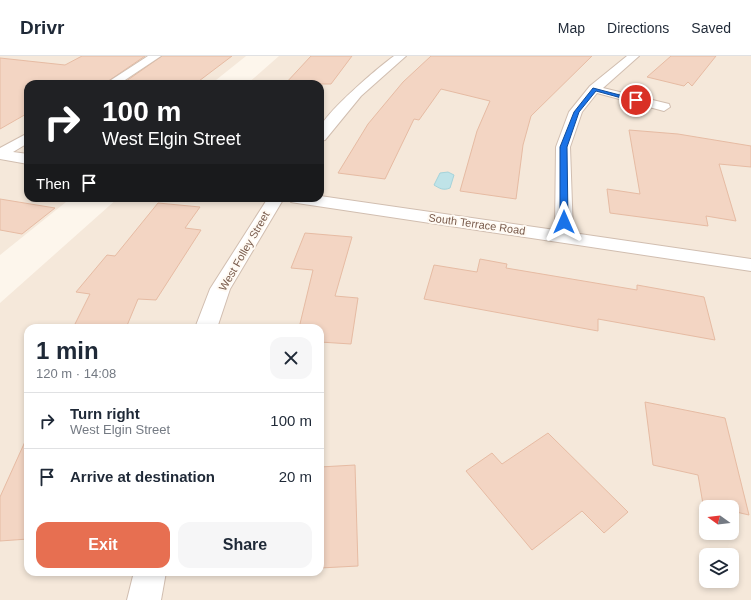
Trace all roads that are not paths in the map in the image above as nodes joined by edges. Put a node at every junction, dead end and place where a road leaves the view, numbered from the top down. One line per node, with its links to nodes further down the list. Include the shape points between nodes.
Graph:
1 (156, 56): 4 (street)
2 (401, 56): 7 (street, via 375,76)
3 (634, 56): 5 (street)
4 (118, 80)
5 (594, 89): 6 (street); 13 (street, via 576,112 564,147)
6 (664, 107)
7 (324, 132)
8 (24, 140): 9 (street)
9 (0, 155): 10 (street)
10 (24, 158)
11 (273, 202): 15 (street, West Folley Street, via 220,289)
12 (324, 202): 13 (street, South Terrace Road)
13 (564, 237): 14 (street, South Terrace Road)
14 (751, 265)
15 (207, 324)
16 (149, 576): 17 (street)
17 (144, 600)

